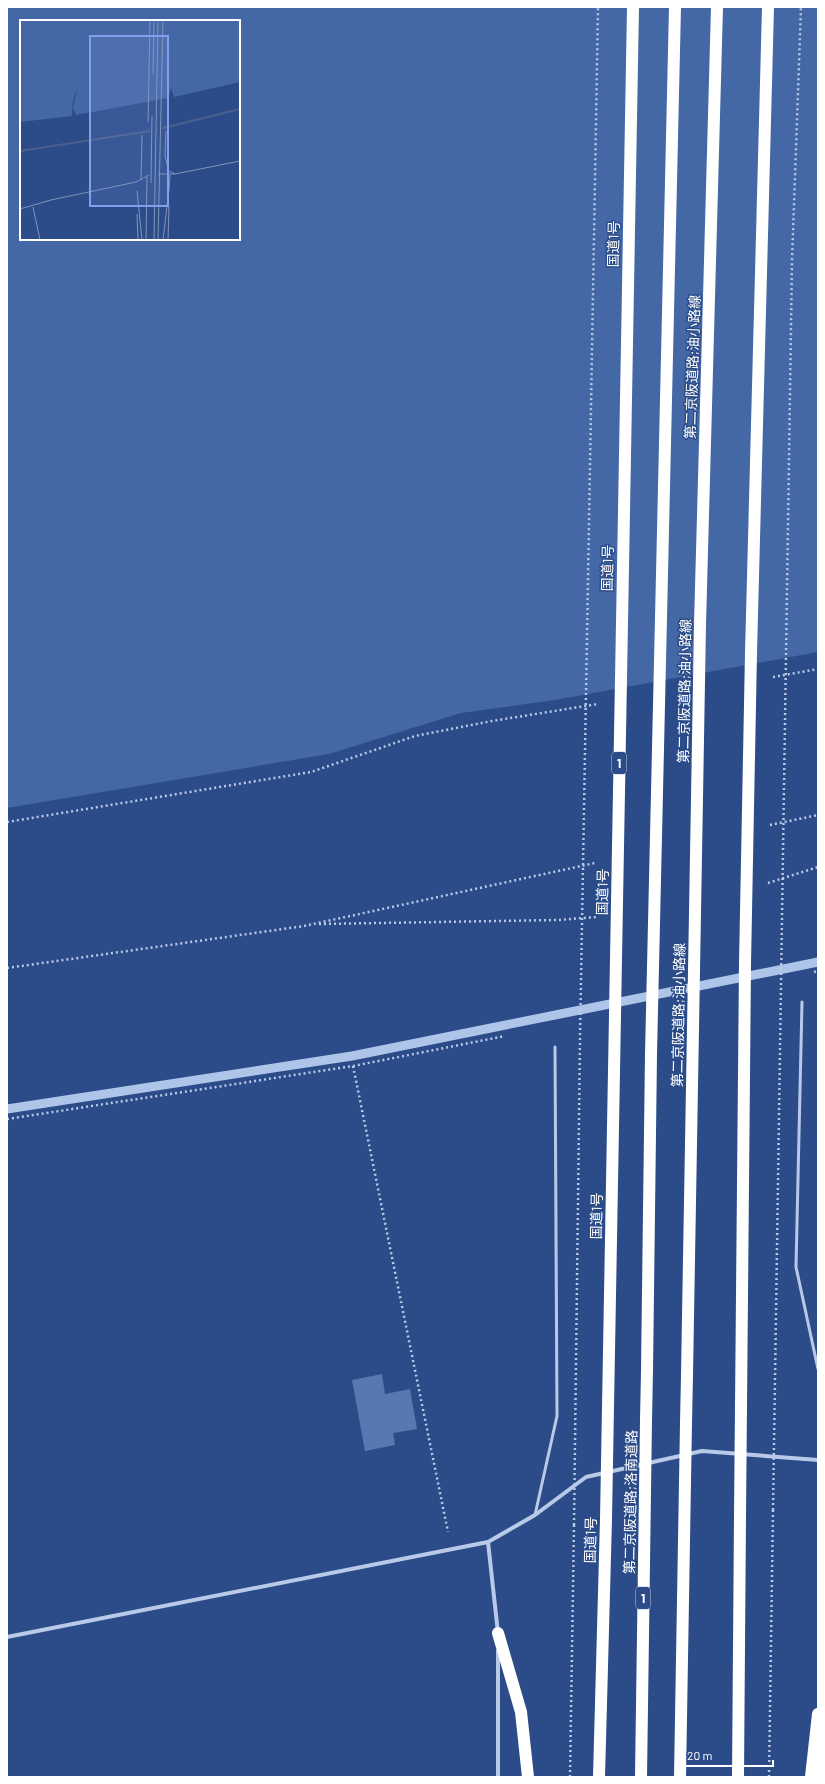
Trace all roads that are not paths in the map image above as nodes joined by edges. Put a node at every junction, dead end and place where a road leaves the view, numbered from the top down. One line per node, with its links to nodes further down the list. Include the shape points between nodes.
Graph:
1 (633, 7): 17 (highway, 国道1号 / 1, bridge, via 606,1519)
2 (675, 7): 8 (highway, 第二京阪道路;油小路線 / 1, bridge)
3 (717, 7): 19 (highway, 第二京阪道路;油小路線, bridge, via 700,632)
4 (768, 7): 20 (highway, bridge, via 745,971)
5 (802, 1002): 7 (lane, via 796,1267)
6 (555, 1047): 10 (lane, via 557,1416)
7 (818, 1369)
8 (646, 1371): 18 (highway, 第二京阪道路;洛南道路 / 1, bridge)
9 (818, 1460): 10 (street, via 702,1451 586,1478)
10 (535, 1515): 11 (street)
11 (488, 1542): 12 (street); 13 (street)
12 (498, 1633): 15 (street); 16 (highway, via 521,1712)
13 (7, 1637)
14 (818, 1714): 21 (highway)
15 (498, 1777)
16 (528, 1777)
17 (599, 1777)
18 (641, 1777)
19 (680, 1777)
20 (738, 1777)
21 (811, 1777)

